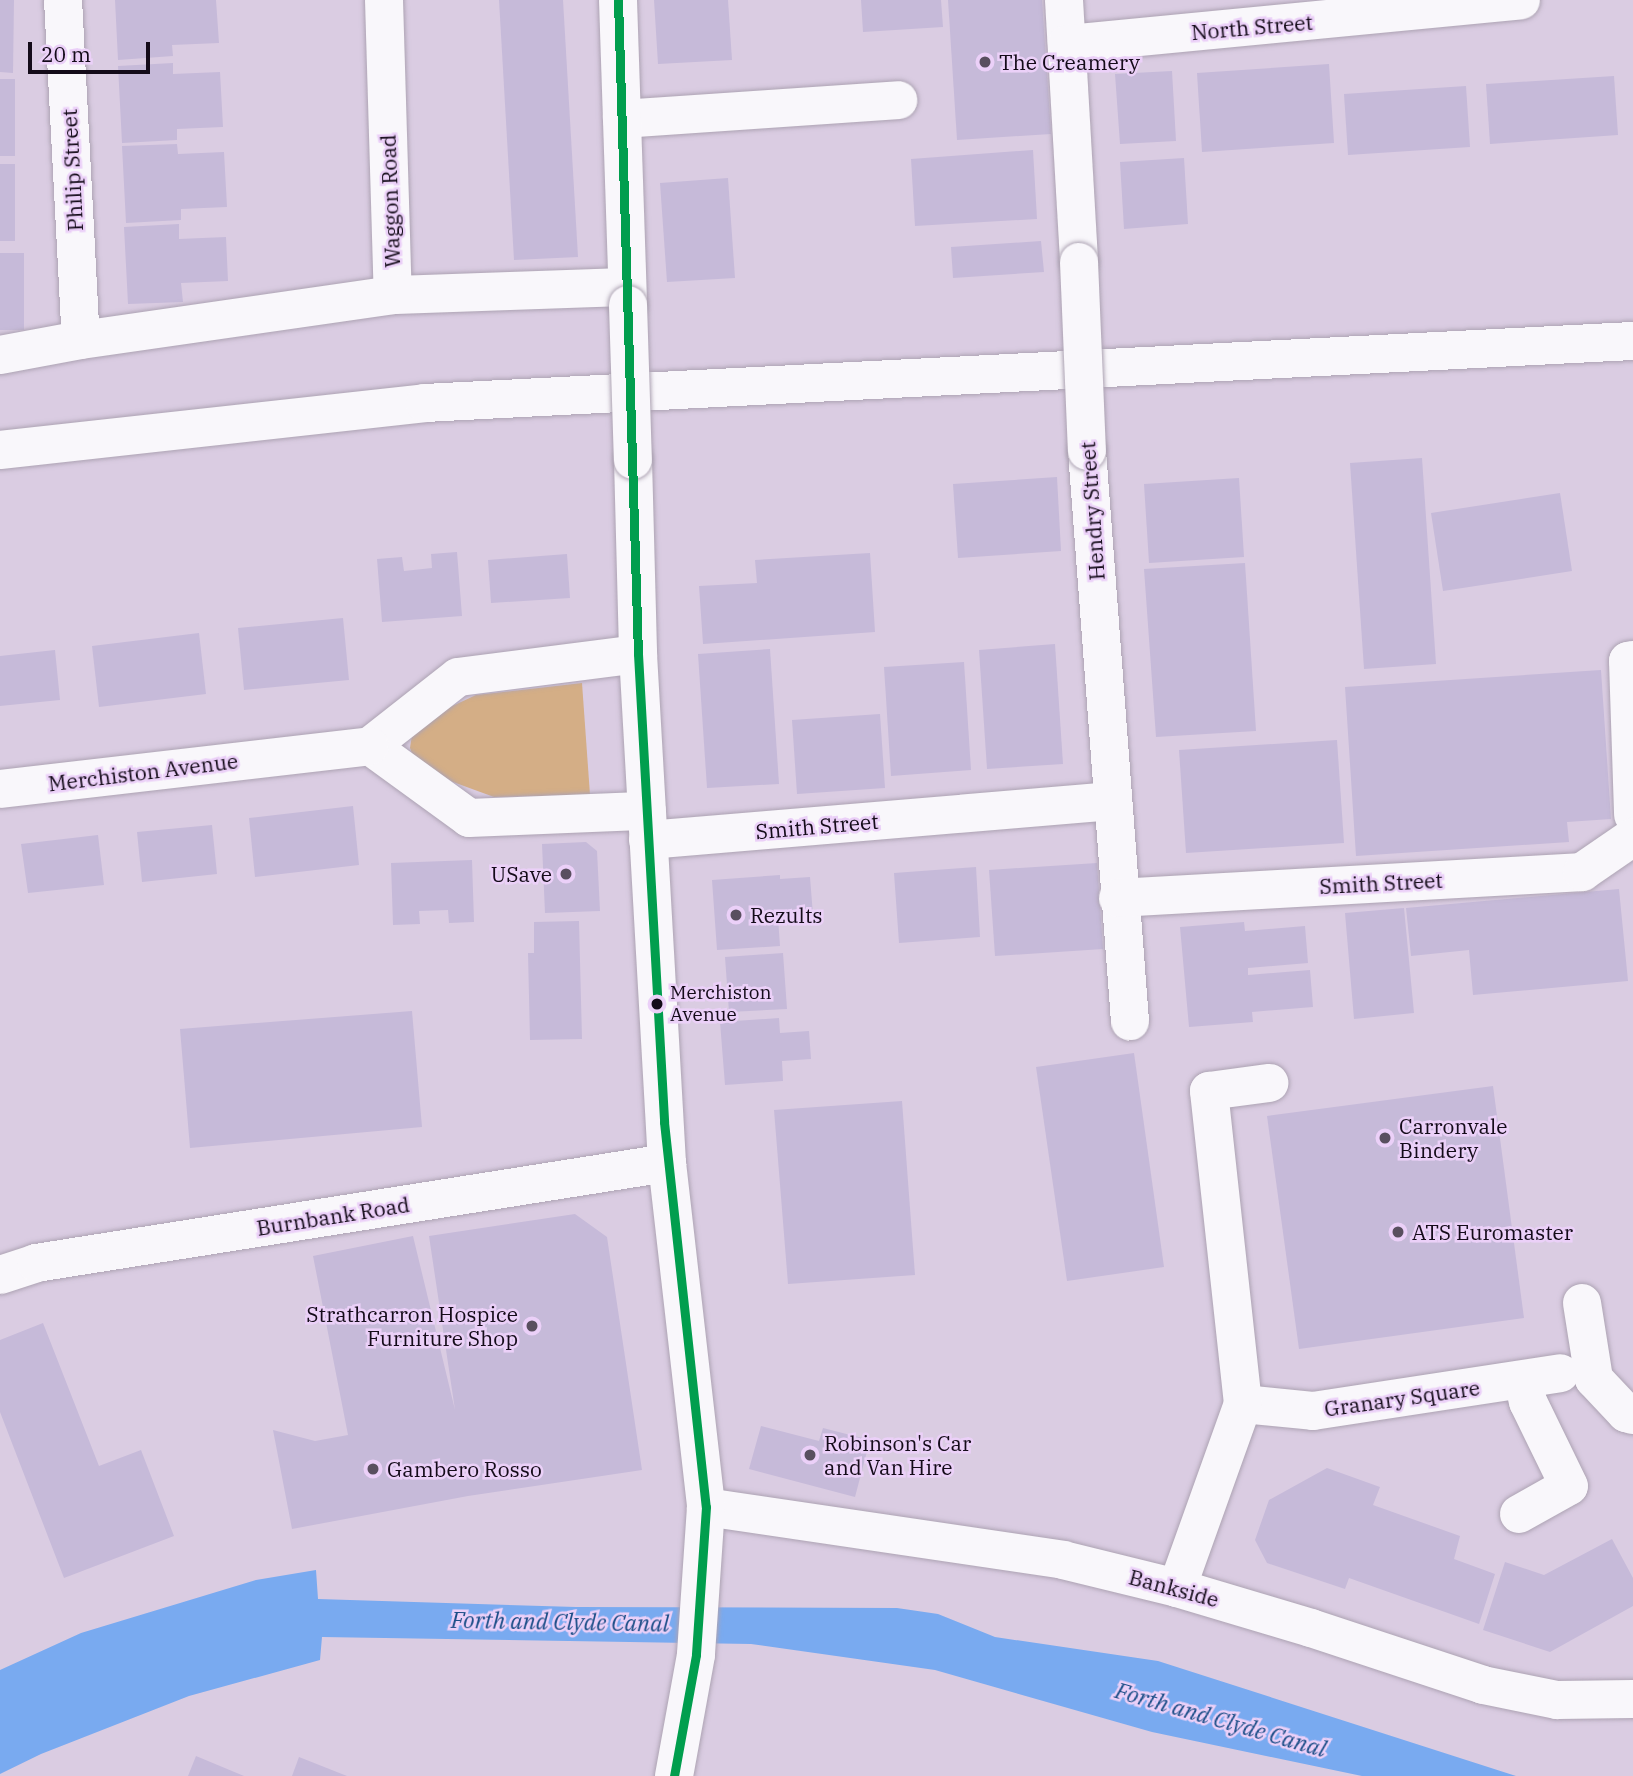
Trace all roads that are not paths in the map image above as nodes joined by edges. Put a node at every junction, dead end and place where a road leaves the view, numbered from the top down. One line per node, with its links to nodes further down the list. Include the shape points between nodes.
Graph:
1 (63, 0): 11 (street, Philip Street)
2 (384, 0): 9 (street, Waggon Road)
3 (618, 0): 8 (street)
4 (1065, 0): 6 (street, Hendry Street)
5 (1521, 0): 6 (street, North Street)
6 (1067, 44): 19 (street, Hendry Street, bridge, via 1087,451)
7 (898, 100): 8 (street)
8 (622, 119): 10 (street)
9 (393, 295): 10 (street, Waggon Road); 11 (street)
10 (628, 296): 15 (street, bridge)
11 (81, 340): 13 (street)
12 (1633, 341): 14 (street, via 425,403)
13 (0, 355)
14 (0, 450)
15 (638, 654): 17 (street, via 458,677); 21 (street)
16 (1633, 660): 20 (street, via 1628,661)
17 (370, 746): 18 (street, Merchiston Avenue); 21 (street, via 469,818)
18 (0, 789)
19 (1112, 801): 21 (street, Smith Street); 23 (street, Hendry Street)
20 (1633, 815)
21 (647, 826): 26 (street)
22 (1633, 837): 23 (street, Smith Street, via 1582,872)
23 (1118, 898): 24 (street, Hendry Street)
24 (1129, 1021)
25 (1269, 1083): 31 (street, via 1209,1091)
26 (667, 1163): 27 (street, Burnbank Road, via 36,1263); 33 (street)
27 (0, 1275)
28 (1581, 1303): 32 (street, via 1594,1379)
29 (1560, 1373): 30 (street, Granary Square)
30 (1524, 1381): 31 (street, Granary Square, via 1313,1411); 34 (street, via 1528,1402 1569,1486)
31 (1243, 1404): 35 (street)
32 (1633, 1415)
33 (706, 1507): 35 (street, Bankside, via 1063,1560); 37 (street, via 696,1655)
34 (1519, 1514)
35 (1178, 1587): 36 (street, Bankside, via 1483,1685 1557,1700)
36 (1633, 1699)
37 (674, 1776)

